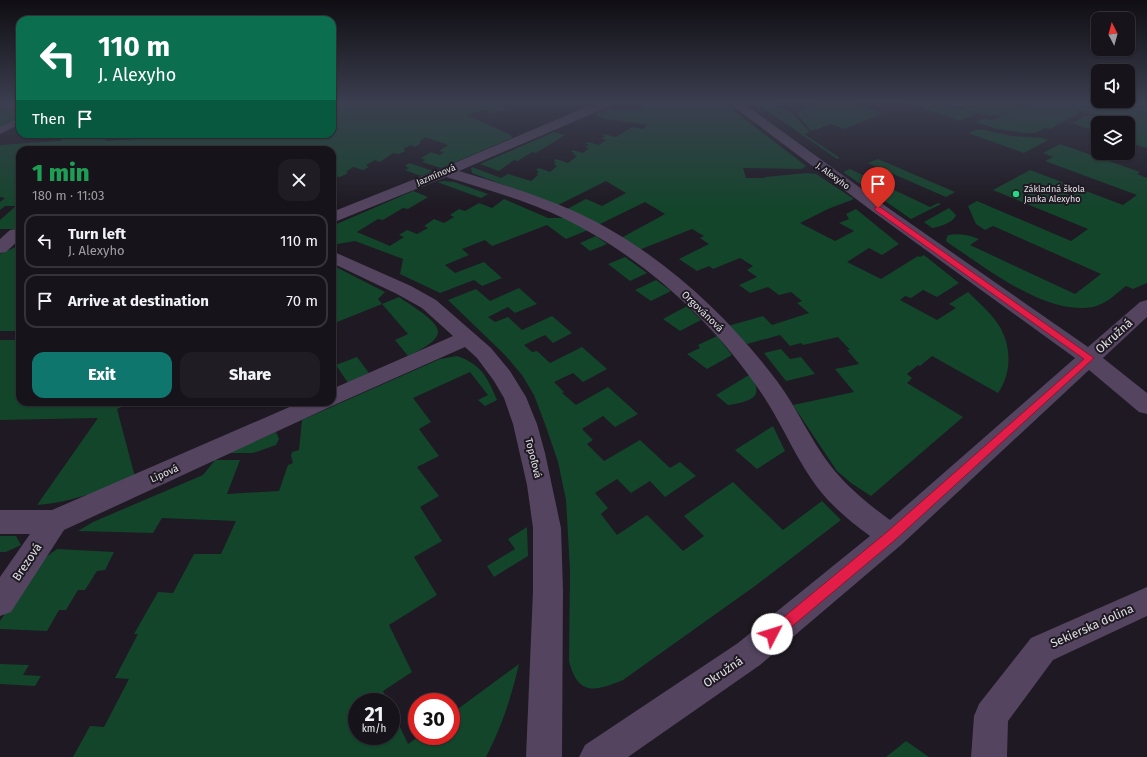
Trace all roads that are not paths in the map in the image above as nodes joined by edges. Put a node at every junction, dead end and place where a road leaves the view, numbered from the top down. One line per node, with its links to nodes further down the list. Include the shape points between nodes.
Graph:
1 (524, 138): 3 (street, Jazmínová)
2 (783, 138): 10 (street, J. Alexyho)
3 (445, 172): 4 (street, Jazmínová); 16 (street, Orgovánová, via 570,216 619,244 686,294 746,356 770,388 829,484)
4 (336, 216)
5 (12, 234): 6 (street)
6 (0, 248)
7 (336, 258): 9 (street, Topoľová, via 429,304)
8 (1147, 306): 10 (street, Okružná)
9 (467, 338): 11 (street); 19 (street, Topoľová, via 484,353 515,397 525,424 540,485 547,528 548,590)
10 (1089, 358): 13 (street); 16 (street, Okružná)
11 (336, 396)
12 (314, 406): 15 (street, Lipová)
13 (1147, 406)
14 (0, 522): 15 (street, Lipová)
15 (54, 522): 18 (street, Brezová)
16 (891, 536): 20 (street, Okružná, via 749,654)
17 (1147, 601): 21 (street, Sekierska dolina, via 1042,649 990,716)
18 (0, 602)
19 (544, 757)
20 (597, 757)
21 (989, 757)

